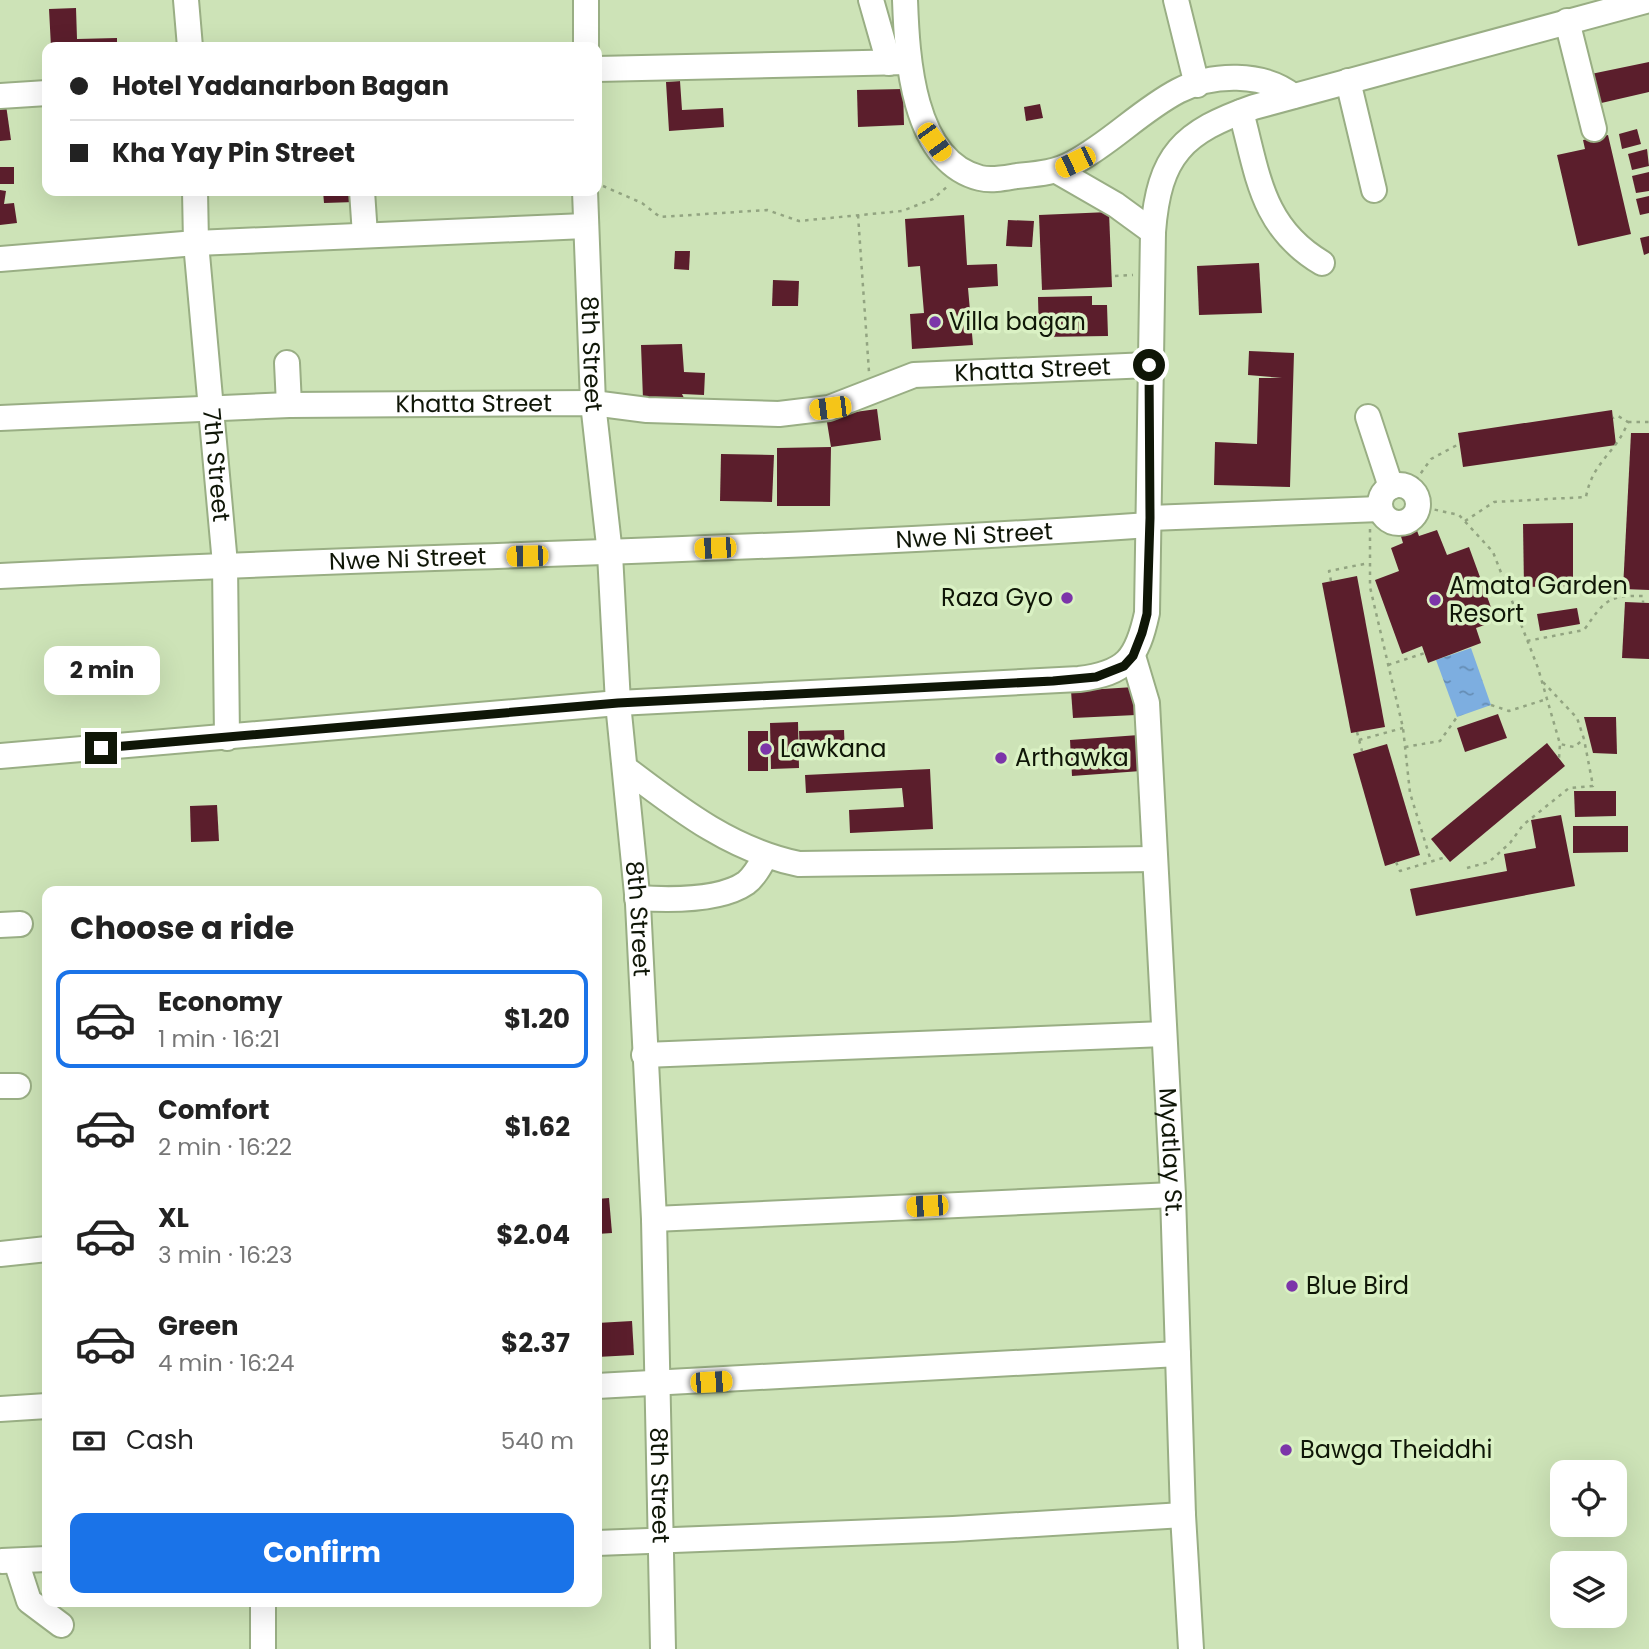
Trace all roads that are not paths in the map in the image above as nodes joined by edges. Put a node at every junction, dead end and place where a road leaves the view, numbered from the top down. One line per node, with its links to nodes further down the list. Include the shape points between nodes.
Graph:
1 (186, 0): 8 (street)
2 (586, 0): 9 (street)
3 (871, 0): 10 (street)
4 (905, 0): 10 (street)
5 (1176, 0): 13 (street)
6 (1648, 0): 7 (street)
7 (1567, 21): 12 (street); 18 (street)
8 (190, 42)
9 (586, 42)
10 (898, 63): 11 (street); 19 (street, via 934,142 964,172 993,179)
11 (602, 69)
12 (1348, 81): 16 (street); 20 (street)
13 (1197, 85): 16 (street, via 1264,79); 19 (street, via 1179,90 1113,139)
14 (42, 93): 15 (street)
15 (0, 96)
16 (1293, 96): 17 (street)
17 (1241, 112): 25 (street, via 1205,128 1182,147 1164,174); 29 (street, via 1270,214 1301,251)
18 (1594, 129)
19 (1057, 171): 25 (street)
20 (1374, 190)
21 (195, 196): 27 (street, 7th Street)
22 (362, 196): 26 (street)
23 (585, 196): 24 (street, 8th Street)
24 (585, 226): 26 (street); 32 (street, 8th Street)
25 (1153, 232): 31 (street)
26 (365, 235): 27 (street)
27 (196, 243): 28 (street); 34 (street, 7th Street)
28 (0, 259)
29 (1322, 263)
30 (287, 363): 33 (street)
31 (1149, 365): 32 (street, Khatta Street, via 915,375 830,408 779,414 647,410); 37 (street)
32 (593, 403): 33 (street, Khatta Street); 38 (street, 8th Street)
33 (289, 405): 34 (street, Khatta Street)
34 (213, 410): 36 (street, Khatta Street); 39 (street, 7th Street)
35 (1368, 417): 37 (street, Nwe Ni Street, via 1394,500)
36 (0, 418)
37 (1149, 521): 38 (street, Nwe Ni Street, via 860,543); 41 (street, via 1147,614)
38 (610, 554): 39 (street, Nwe Ni Street); 42 (street, 8th Street)
39 (225, 564): 40 (street, Nwe Ni Street); 43 (street, 7th Street)
40 (0, 576)
41 (1133, 656): 42 (street, via 1109,673 1079,680); 47 (street, Myatlay St., via 1147,703)
42 (618, 703): 43 (street); 45 (street, 8th Street)
43 (227, 738): 44 (street)
44 (0, 756)
45 (625, 768): 46 (street, via 687,814); 48 (street, 8th Street)
46 (765, 857): 47 (street, via 799,864); 48 (street, via 748,882 737,887 672,900)
47 (1153, 859): 49 (street, Myatlay St.)
48 (637, 898): 50 (street, 8th Street)
49 (1164, 1034): 50 (street); 51 (street, Myatlay St.)
50 (645, 1055): 52 (street, 8th Street)
51 (1173, 1195): 52 (street); 55 (street, Myatlay St.)
52 (654, 1219): 56 (street, 8th Street)
53 (42, 1250): 54 (street)
54 (0, 1254)
55 (1178, 1354): 56 (street); 60 (street, Myatlay St.)
56 (656, 1385): 57 (street); 61 (street, 8th Street)
57 (602, 1387)
58 (42, 1406): 59 (street)
59 (0, 1409)
60 (1183, 1515): 61 (street); 69 (street, Myatlay St.)
61 (660, 1542): 62 (street); 68 (street, 8th Street)
62 (602, 1543)
63 (42, 1559): 64 (street)
64 (8, 1561): 66 (street, via 29,1601)
65 (263, 1607): 67 (street)
66 (61, 1625)
67 (263, 1649)
68 (663, 1649)
69 (1191, 1649)

